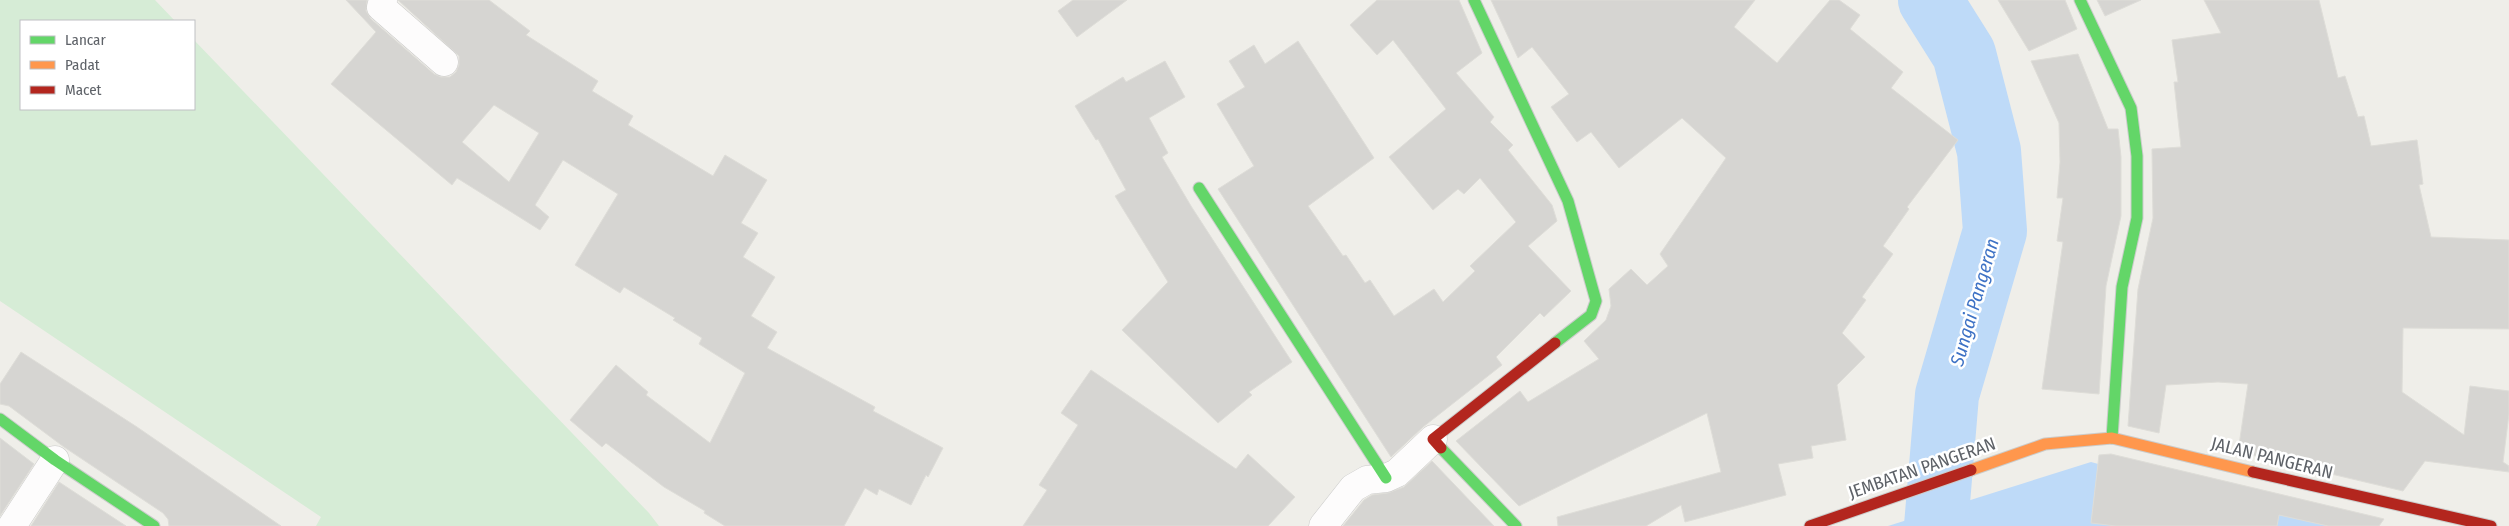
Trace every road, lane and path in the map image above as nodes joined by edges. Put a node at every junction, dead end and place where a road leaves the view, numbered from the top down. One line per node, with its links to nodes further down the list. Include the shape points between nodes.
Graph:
1 (382, 0): 4 (street, via 381,8)
2 (1474, 0): 8 (street, via 1568,201 1596,301 1591,314)
3 (2080, 0): 7 (street, via 2131,108 2137,156 2137,218 2122,287)
4 (444, 62)
5 (1199, 188): 11 (street)
6 (0, 418): 10 (street)
7 (2112, 438): 9 (street, JALAN PANGERAN); 17 (street, JALAN PANGERAN)
8 (1433, 439): 11 (street, via 1396,474); 15 (street)
9 (2045, 444): 16 (street, JEMBATAN PANGERAN)
10 (55, 460): 12 (street); 13 (street)
11 (1386, 478): 14 (street, via 1359,483)
12 (12, 526)
13 (154, 526)
14 (1323, 526)
15 (1516, 526)
16 (1810, 526)
17 (2491, 526)

